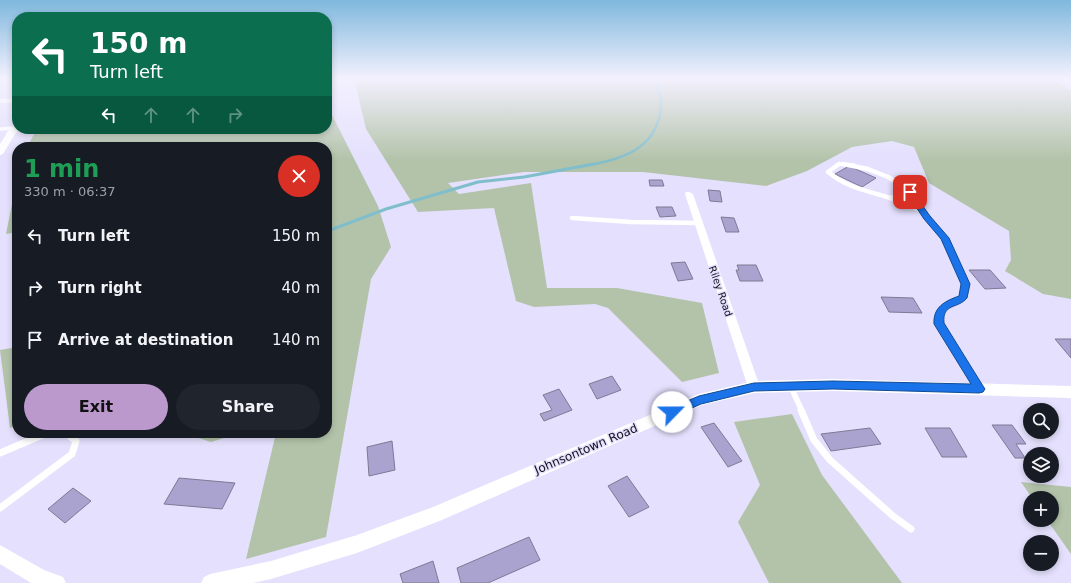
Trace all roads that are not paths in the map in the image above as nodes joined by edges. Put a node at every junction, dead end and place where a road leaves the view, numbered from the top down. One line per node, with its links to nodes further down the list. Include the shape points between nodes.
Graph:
1 (12, 128): 2 (lane)
2 (0, 129)
3 (12, 133): 4 (street)
4 (0, 152)
5 (910, 192): 7 (lane); 7 (lane, via 888,177 853,165 839,164 828,172 838,180 862,191); 8 (lane)
6 (689, 194): 10 (street, Riley Road)
7 (892, 198): 8 (lane)
8 (922, 210): 13 (lane, via 945,238 966,284 963,298 942,310 939,324)
9 (572, 218): 10 (lane)
10 (698, 223): 12 (street, Riley Road)
11 (791, 386): 12 (street, Johnsontown Road); 13 (street, Johnsontown Road); 19 (lane, via 814,440 830,460)
12 (754, 387): 22 (street, Johnsontown Road, via 699,400 436,514 357,544 271,570)
13 (979, 389): 14 (street, Johnsontown Road)
14 (1071, 392)
15 (35, 438): 17 (lane)
16 (72, 438): 18 (lane, via 76,441 72,454)
17 (0, 453)
18 (0, 508)
19 (911, 529)
20 (0, 554): 21 (street)
21 (45, 581)
22 (210, 583)

